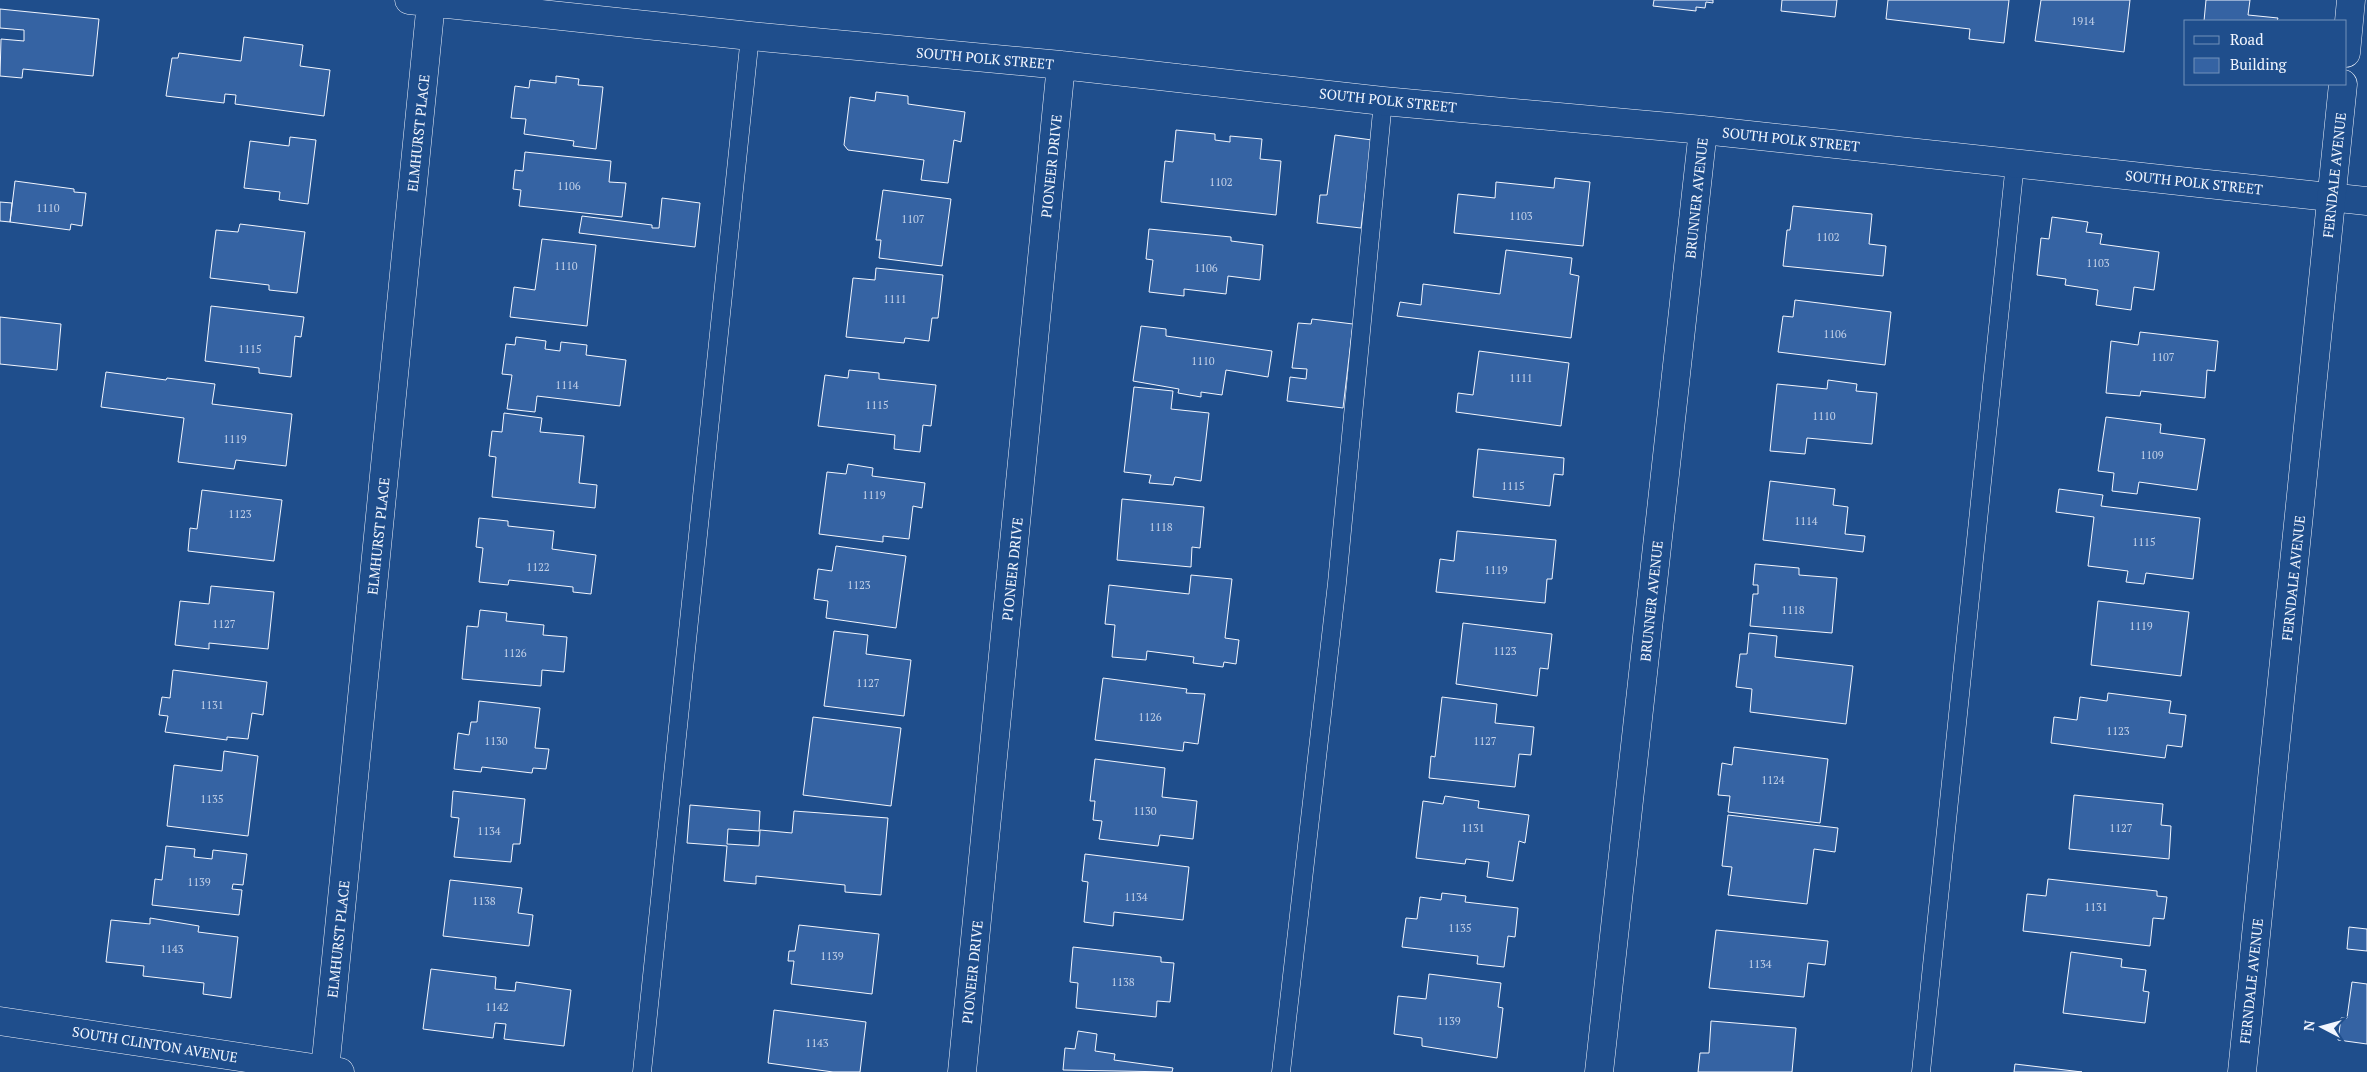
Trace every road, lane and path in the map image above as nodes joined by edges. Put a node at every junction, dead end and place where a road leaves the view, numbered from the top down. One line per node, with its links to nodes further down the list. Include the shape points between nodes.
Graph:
1 (2351, 0): 4 (street)
2 (420, 1): 3 (street, SOUTH POLK STREET); 13 (street, ELMHURST PLACE)
3 (750, 36): 5 (street, SOUTH POLK STREET); 14 (lane)
4 (2347, 42)
5 (1061, 65): 7 (street, SOUTH POLK STREET); 15 (street, PIONEER DRIVE)
6 (2343, 85): 10 (street, FERNDALE AVENUE)
7 (1384, 101): 8 (street, SOUTH POLK STREET); 16 (lane, via 1337,583)
8 (1703, 130): 9 (street, SOUTH POLK STREET); 17 (street, BRUNNER AVENUE)
9 (2015, 163): 10 (street, SOUTH POLK STREET); 18 (lane)
10 (2332, 197): 11 (street, SOUTH POLK STREET); 19 (street, FERNDALE AVENUE)
11 (2367, 201)
12 (0, 1021): 13 (street, SOUTH CLINTON AVENUE)
13 (333, 1071)
14 (642, 1072)
15 (962, 1072)
16 (1281, 1072)
17 (1599, 1072)
18 (1921, 1072)
19 (2242, 1072)

